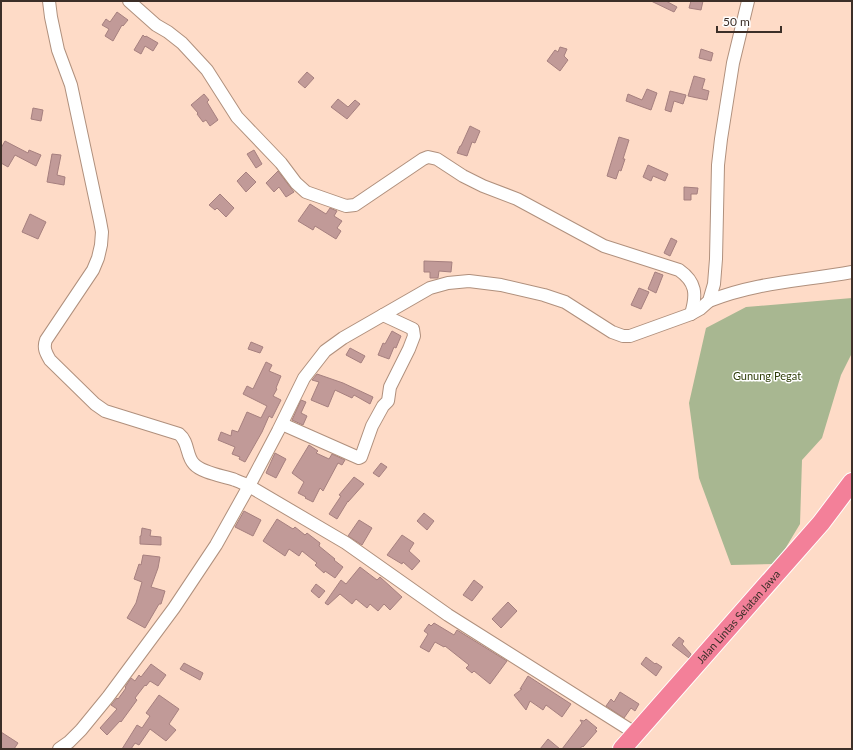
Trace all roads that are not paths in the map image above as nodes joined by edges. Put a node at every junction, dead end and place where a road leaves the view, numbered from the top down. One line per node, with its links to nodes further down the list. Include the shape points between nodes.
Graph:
1 (49, 1): 10 (street, via 58,50 70,85 102,232 98,258 93,270 46,340 46,353 50,360 105,411 180,434 194,465)
2 (129, 1): 6 (street, via 151,21 182,43 207,70 237,117 306,192 346,206 355,205 423,159 431,157 463,176 517,199 604,246 679,270 688,277 693,287 694,303)
3 (748, 1): 5 (street, via 733,63 721,139 716,259 714,284)
4 (852, 272): 5 (street, via 758,286)
5 (709, 301): 6 (street)
6 (691, 314): 7 (street, via 630,336 623,336 612,332 564,302 544,294 469,281 430,288)
7 (383, 315): 8 (street, via 343,338 325,352 304,378); 8 (street, via 413,329 414,336 390,387 388,401 372,426 361,457)
8 (282, 424): 10 (street)
9 (852, 482): 11 (highway, Jalan Lintas Selatan Jawa, via 821,523)
10 (249, 486): 11 (street, via 346,543 448,615); 12 (street, via 216,545 174,608 77,734)
11 (635, 733): 13 (highway, Jalan Lintas Selatan Jawa)
12 (59, 749)
13 (622, 749)

